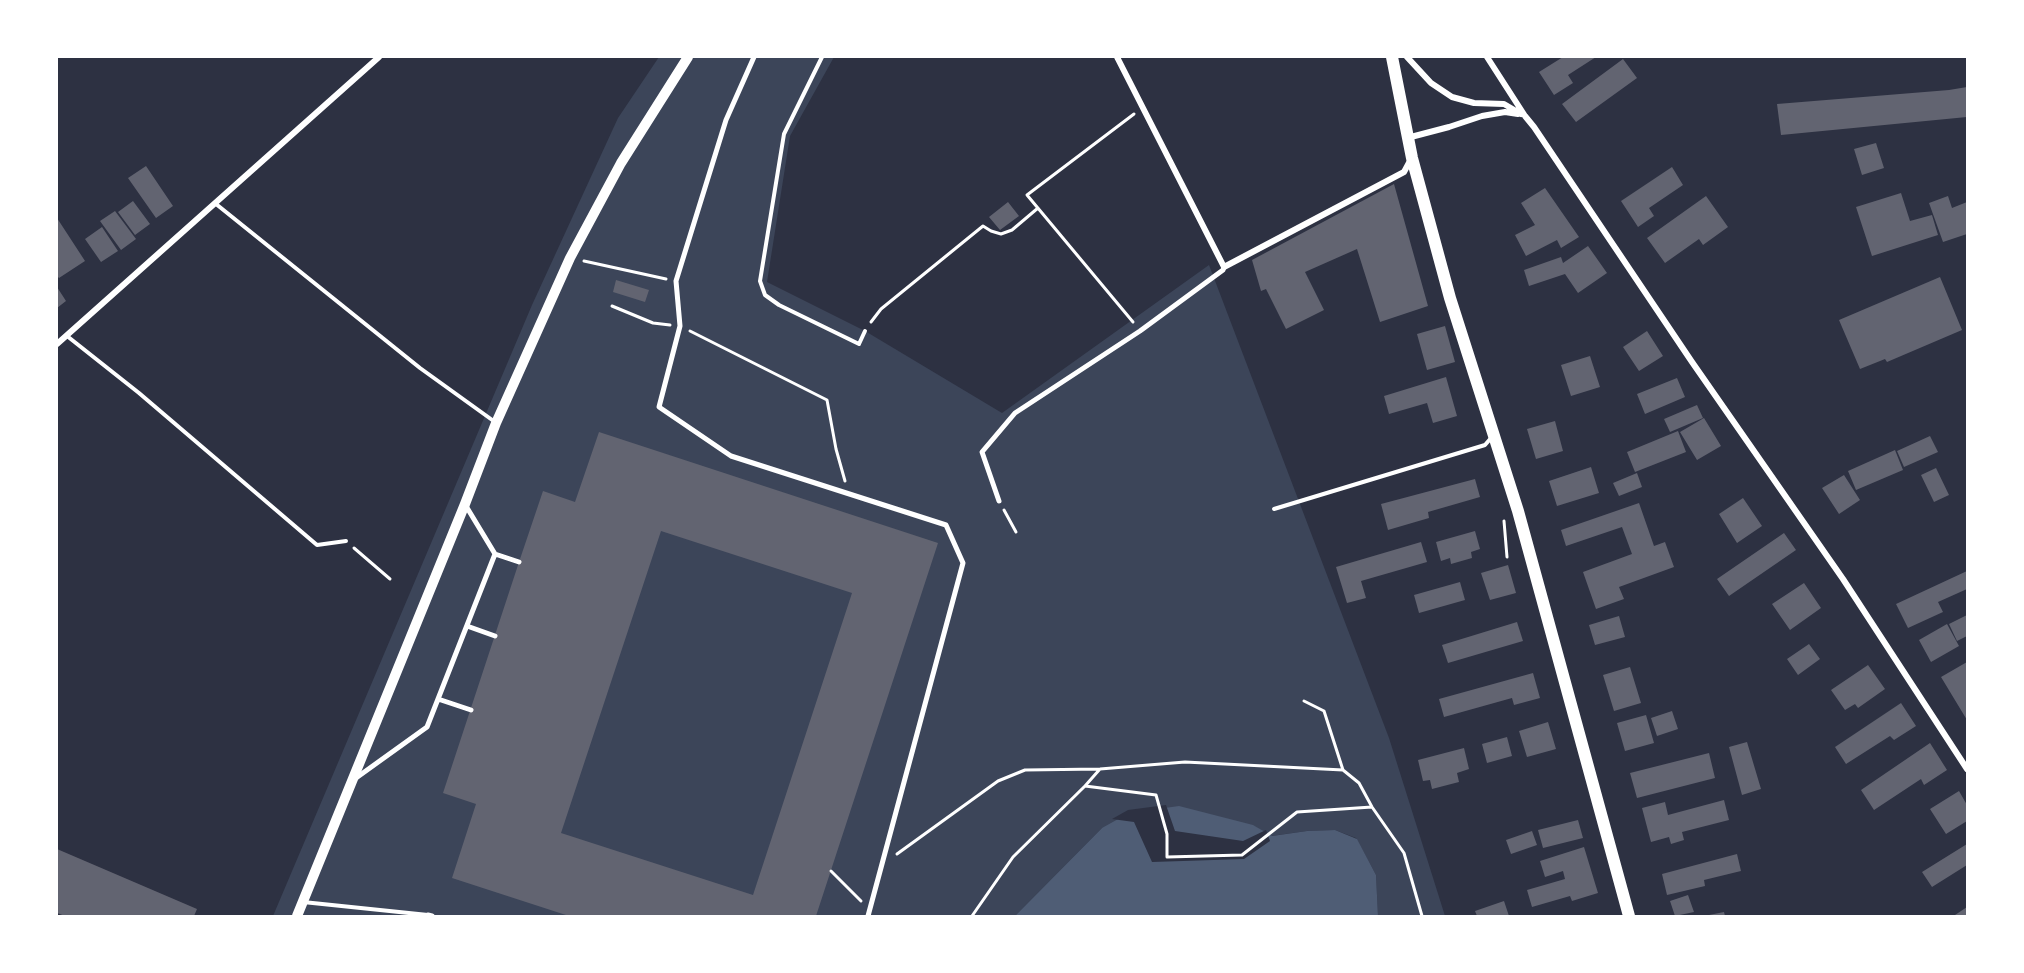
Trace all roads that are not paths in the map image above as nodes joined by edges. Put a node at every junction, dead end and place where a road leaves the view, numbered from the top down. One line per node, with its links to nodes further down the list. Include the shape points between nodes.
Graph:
1 (379, 57): 12 (street)
2 (688, 57): 17 (street, via 621,163 570,258)
3 (754, 57): 32 (street, via 726,120 676,281 680,326 659,407 731,456 946,525 963,563)
4 (822, 57): 14 (lane, via 784,134 760,281 765,295 779,305 859,344)
5 (1117, 57): 13 (street)
6 (1392, 57): 10 (main road)
7 (1407, 57): 9 (street, via 1431,83 1452,97 1474,103 1504,104)
8 (1487, 57): 9 (street)
9 (1524, 116): 10 (street, via 1505,112); 29 (street, via 1843,579)
10 (1407, 138): 11 (main road)
11 (1412, 158): 13 (street, via 1404,172); 18 (main road, via 1450,297)
12 (216, 204): 15 (street); 17 (lane, via 412,362)
13 (1224, 267): 19 (street, via 1140,331 1015,413 982,452)
14 (865, 331)
15 (67, 336): 16 (street); 22 (lane, via 316,545)
16 (57, 344)
17 (496, 423): 20 (street)
18 (1494, 435): 21 (lane, via 1485,445); 35 (main road)
19 (999, 501)
20 (465, 504): 23 (street); 30 (street)
21 (1274, 509)
22 (346, 541)
23 (495, 554): 24 (street); 25 (street)
24 (519, 562)
25 (467, 626): 26 (street); 27 (street)
26 (495, 636)
27 (438, 699): 28 (street); 30 (street, via 427,727)
28 (471, 710)
29 (1967, 769)
30 (352, 781): 31 (street)
31 (302, 902): 33 (lane); 34 (street)
32 (869, 913)
33 (430, 915)
34 (297, 916)
35 (1629, 916)

